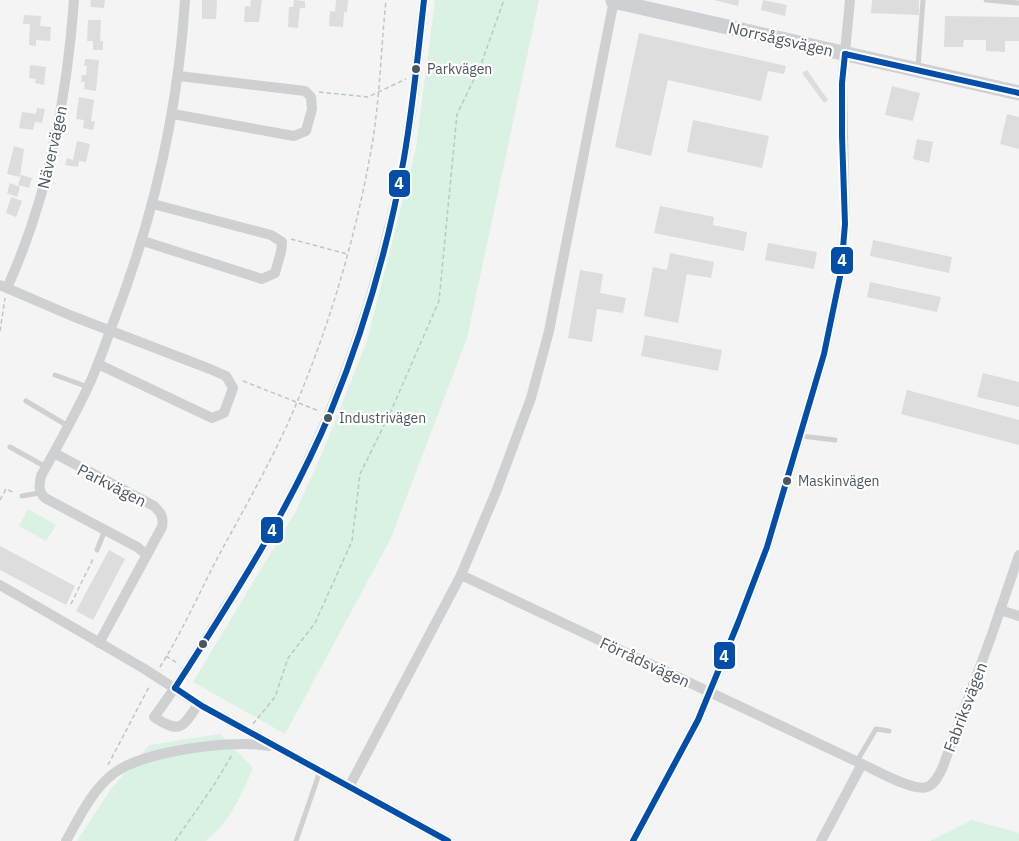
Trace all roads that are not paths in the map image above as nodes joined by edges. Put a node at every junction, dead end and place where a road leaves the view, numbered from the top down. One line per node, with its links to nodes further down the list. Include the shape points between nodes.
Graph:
1 (74, 0): 16 (street, Nävervägen, via 56,135 36,211)
2 (185, 0): 11 (street)
3 (424, 0): 39 (street, via 400,179 362,326 317,442 279,519)
4 (850, 0): 9 (street)
5 (923, 0): 10 (lane)
6 (986, 0): 8 (lane)
7 (614, 1): 9 (street, Norrsågsvägen); 34 (street, via 549,331 527,409)
8 (1019, 3)
9 (845, 54): 10 (street, Norrsågsvägen); 23 (street, via 845,224 841,272)
10 (918, 70): 12 (street, Norrsågsvägen)
11 (178, 76): 13 (street); 13 (street, via 305,91 311,97 312,109 309,127 294,136)
12 (1019, 93)
13 (173, 114): 14 (street)
14 (153, 204): 15 (street); 15 (street, via 271,235 282,242 282,248 275,273 262,279)
15 (143, 241): 17 (street)
16 (3, 287): 17 (street)
17 (111, 330): 18 (street); 18 (street, via 226,376 233,388 224,413 212,418)
18 (98, 364): 20 (street)
19 (55, 375): 20 (lane)
20 (88, 387): 22 (street)
21 (26, 401): 22 (lane)
22 (68, 426): 26 (street)
23 (801, 436): 24 (lane); 40 (street, via 768,547)
24 (835, 440)
25 (10, 447): 27 (lane)
26 (54, 453): 27 (street); 32 (street, Parkvägen, via 161,512 162,527)
27 (46, 467): 28 (street)
28 (39, 493): 29 (lane); 30 (street)
29 (22, 496)
30 (105, 530): 31 (lane); 32 (street)
31 (97, 550)
32 (147, 555): 38 (street, Parkvägen)
33 (1019, 555): 36 (street, Fabriksvägen)
34 (461, 575): 40 (street, Förrådsvägen); 46 (street)
35 (0, 585): 38 (street)
36 (1000, 610): 37 (street); 44 (street, Fabriksvägen, via 942,769 932,784 914,787)
37 (1019, 616)
38 (99, 642): 39 (street)
39 (174, 688): 41 (street); 41 (street, via 154,717 168,726 181,727)
40 (710, 693): 44 (street, Förrådsvägen); 50 (street)
41 (198, 704): 43 (street)
42 (889, 731): 44 (lane, via 876,729)
43 (278, 748): 45 (street); 47 (street, via 239,743 131,763 101,786)
44 (860, 763): 51 (street)
45 (320, 771): 46 (street); 48 (lane)
46 (349, 787): 49 (street)
47 (66, 841)
48 (296, 841)
49 (448, 841)
50 (633, 841)
51 (821, 841)

